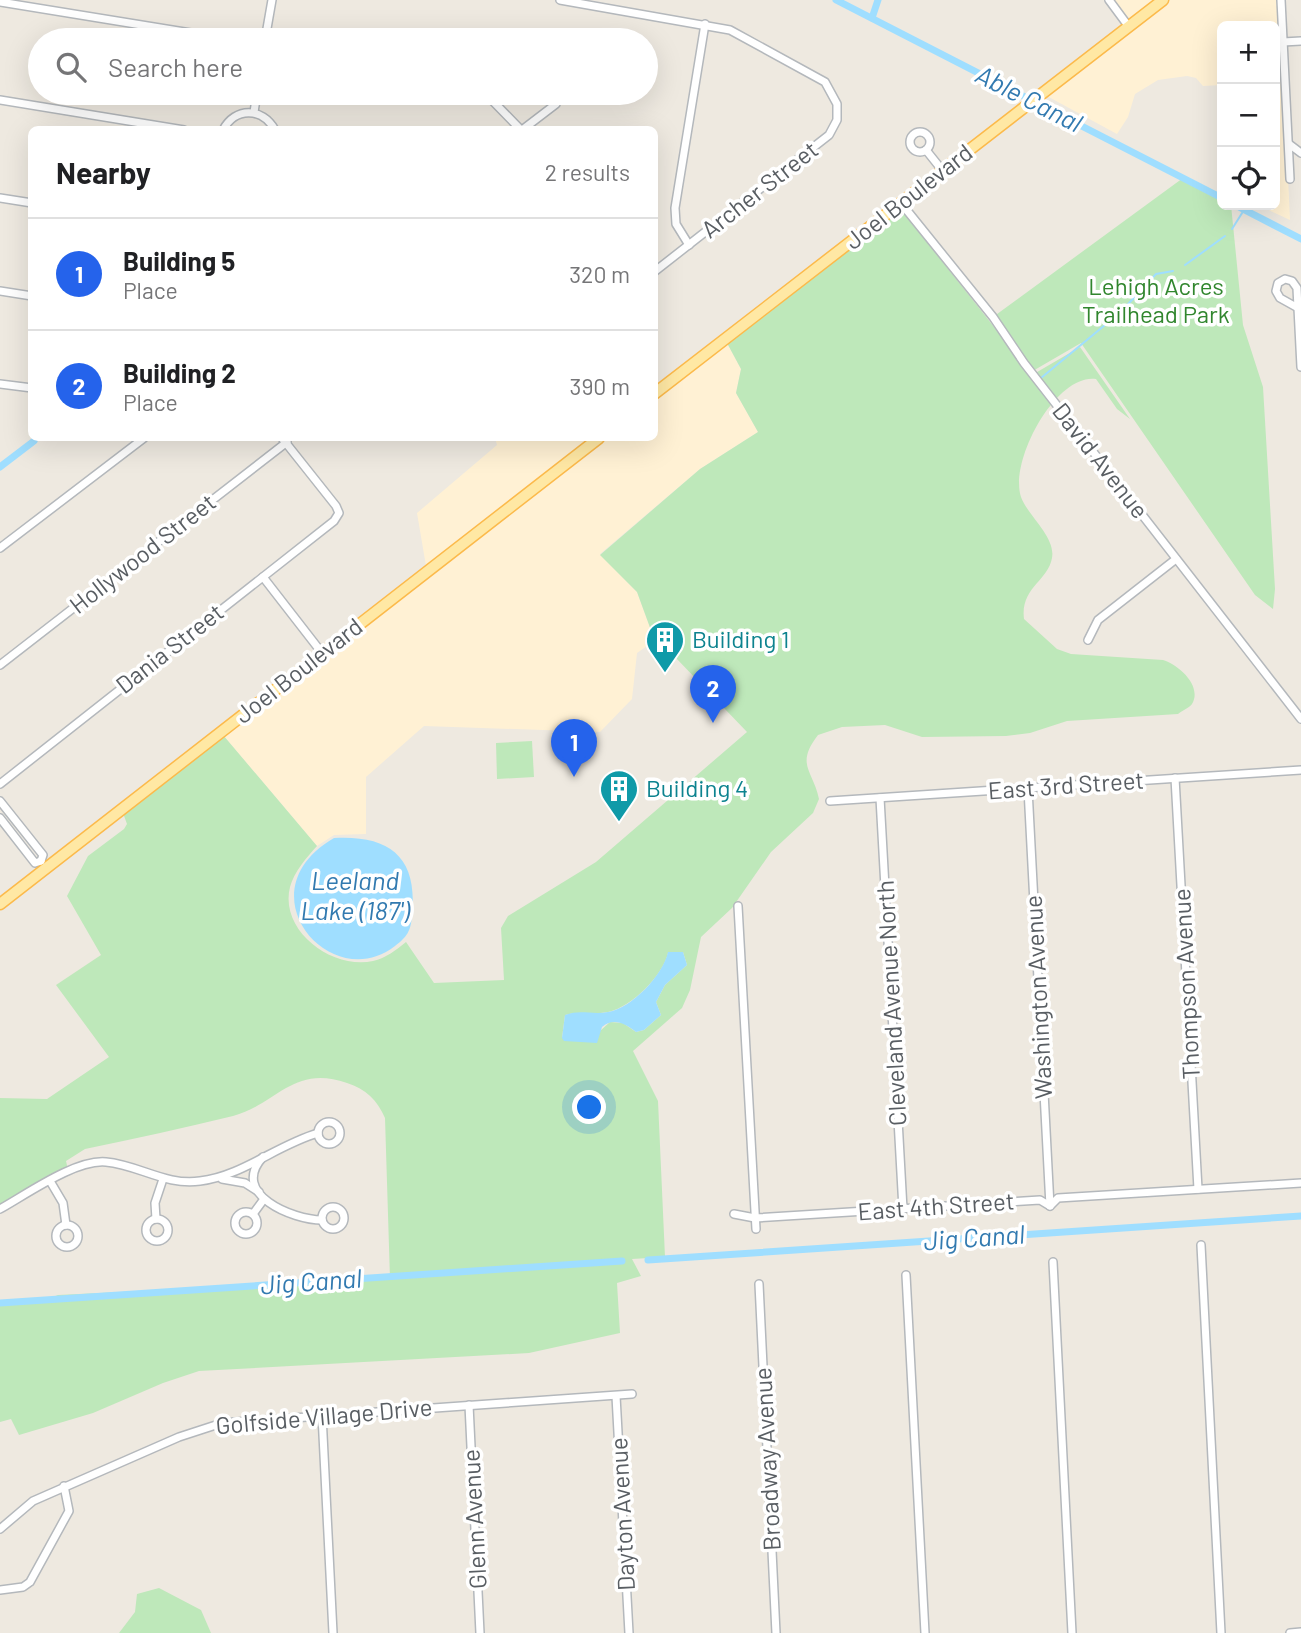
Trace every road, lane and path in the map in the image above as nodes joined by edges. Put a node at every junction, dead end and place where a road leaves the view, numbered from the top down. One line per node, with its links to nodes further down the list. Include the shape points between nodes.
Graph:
1 (272, 0): 10 (street)
2 (560, 0): 7 (street, Archer Street)
3 (1109, 0): 8 (street)
4 (1163, 0): 8 (main road, Joel Boulevard)
5 (1281, 0): 12 (street)
6 (0, 2): 9 (street)
7 (705, 24): 33 (street, via 675,208 677,224); 33 (street, Archer Street, via 730,30 818,77 831,88 838,112 834,128 822,141)
8 (1129, 27): 28 (main road, Joel Boulevard)
9 (160, 28)
10 (267, 28)
11 (1301, 41): 12 (street)
12 (1283, 42): 25 (street)
13 (0, 100): 14 (street)
14 (28, 105)
15 (31, 105): 20 (street)
16 (255, 105): 19 (street)
17 (500, 105): 23 (street)
18 (555, 105): 24 (street)
19 (254, 112): 21 (street, via 236,115); 22 (street)
20 (159, 126)
21 (226, 126)
22 (273, 126)
23 (518, 126)
24 (526, 126)
25 (1289, 144): 27 (street); 29 (street)
26 (926, 150): 28 (street)
27 (1301, 153)
28 (942, 170): 32 (main road, Joel Boulevard)
29 (1290, 179)
30 (0, 198): 31 (street)
31 (28, 202)
32 (901, 203): 42 (main road, Joel Boulevard); 48 (street, David Avenue)
33 (689, 246): 34 (street, Archer Street)
34 (658, 269)
35 (0, 290): 36 (street)
36 (28, 295)
37 (1298, 309): 38 (street)
38 (1300, 330): 39 (street)
39 (1301, 367)
40 (0, 384): 41 (street)
41 (28, 388)
42 (658, 391)
43 (140, 441): 47 (street)
44 (283, 441): 52 (street, Hollywood Street)
45 (285, 441): 49 (street, Dania Street, via 339,513)
46 (595, 441): 51 (main road, Joel Boulevard)
47 (0, 548)
48 (1176, 559): 50 (street, via 1098,620); 53 (street, David Avenue)
49 (263, 577): 51 (street); 56 (street, Dania Street)
50 (1088, 640)
51 (322, 653): 64 (main road, Joel Boulevard)
52 (0, 665)
53 (1301, 719)
54 (1301, 770): 55 (street, East 3rd Street)
55 (1175, 778): 57 (street, East 3rd Street); 73 (street, Thompson Avenue)
56 (0, 783)
57 (1028, 789): 58 (street, East 3rd Street); 75 (street, Washington Avenue)
58 (880, 798): 60 (street, East 3rd Street); 77 (street, Cleveland Avenue North)
59 (0, 801): 64 (street, via 43,855)
60 (830, 802)
61 (0, 818): 62 (street)
62 (9, 831): 63 (street); 64 (street, via 35,863)
63 (0, 838)
64 (43, 865): 65 (main road, Joel Boulevard)
65 (2, 898)
66 (738, 906): 80 (street)
67 (318, 1133): 68 (street)
68 (267, 1155): 69 (street); 74 (street, via 255,1173)
69 (217, 1178): 70 (street); 74 (street, via 245,1184)
70 (163, 1179): 71 (street, via 121,1164 96,1161); 81 (street, via 155,1203)
71 (50, 1181): 76 (street); 83 (street, via 63,1203)
72 (1301, 1183): 73 (street, East 4th Street)
73 (1198, 1189): 75 (street, East 4th Street, via 1058,1198)
74 (261, 1195): 78 (street); 82 (street, via 286,1214)
75 (1050, 1206): 77 (street, East 4th Street, via 1040,1200)
76 (0, 1209)
77 (903, 1209): 80 (street, East 4th Street)
78 (253, 1214)
79 (734, 1214): 80 (street, East 4th Street)
80 (755, 1218): 84 (street)
81 (156, 1219)
82 (322, 1220)
83 (66, 1225)
84 (756, 1229)
85 (1201, 1245): 103 (street)
86 (1053, 1262): 102 (street)
87 (906, 1275): 101 (street)
88 (759, 1284): 100 (street, Broadway Avenue)
89 (632, 1394): 90 (street, Golfside Village Drive)
90 (617, 1396): 91 (street, Golfside Village Drive); 99 (street, Dayton Avenue)
91 (469, 1405): 92 (street, Golfside Village Drive); 98 (street, Glenn Avenue)
92 (322, 1415): 93 (street, Golfside Village Drive, via 212,1425); 97 (street)
93 (64, 1486): 94 (street, Golfside Village Drive, via 25,1505); 95 (street, via 69,1511 30,1582)
94 (0, 1530)
95 (0, 1590)
96 (1301, 1632): 104 (street)
97 (333, 1633)
98 (480, 1633)
99 (629, 1633)
100 (776, 1633)
101 (925, 1633)
102 (1072, 1633)
103 (1221, 1633)
104 (1290, 1633)

